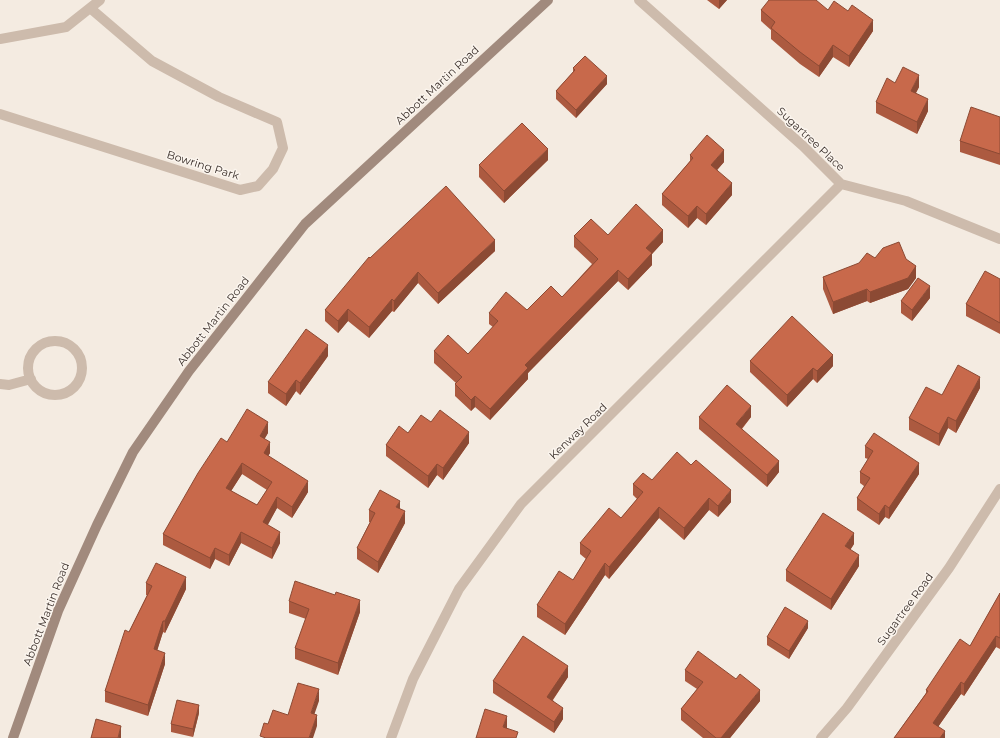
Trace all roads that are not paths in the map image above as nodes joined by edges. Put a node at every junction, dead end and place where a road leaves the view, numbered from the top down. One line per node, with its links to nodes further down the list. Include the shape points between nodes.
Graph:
1 (100, 0): 4 (street)
2 (548, 0): 12 (main road, Abbott Martin Road, via 304,224 189,371 133,452 97,525 58,611)
3 (639, 0): 7 (street, Sugartree Place, via 803,146)
4 (90, 8): 5 (street, via 66,27); 6 (street, Bowring Park, via 152,61 219,97 277,122 283,148 273,169 258,186 240,190)
5 (0, 39)
6 (0, 114)
7 (840, 184): 8 (street, Sugartree Place, via 906,200); 13 (street, Kenway Road, via 521,504 459,589 413,679)
8 (1000, 238)
9 (31, 379): 9 (street, via 30,358 44,343 62,342 78,352 82,375 70,391 61,395 42,392); 10 (street, via 9,385)
10 (0, 384)
11 (1000, 489): 14 (street, Sugartree Road, via 949,568 848,708)
12 (13, 738)
13 (391, 738)
14 (821, 738)

